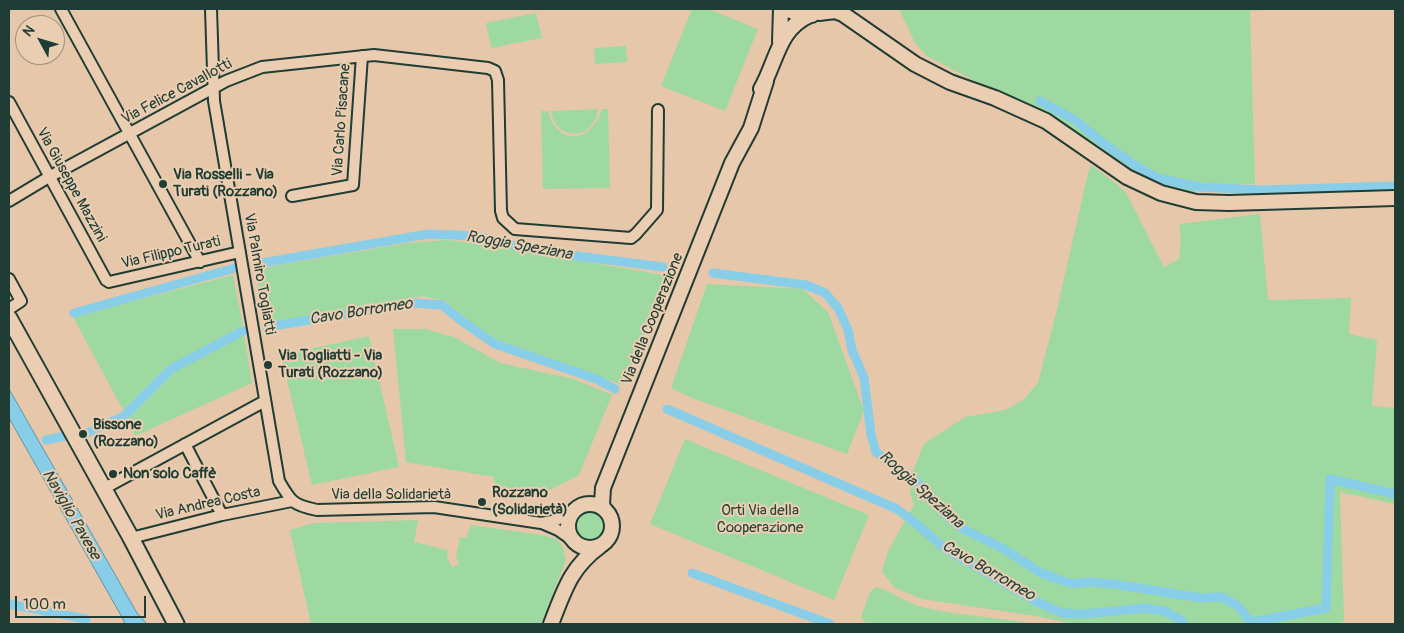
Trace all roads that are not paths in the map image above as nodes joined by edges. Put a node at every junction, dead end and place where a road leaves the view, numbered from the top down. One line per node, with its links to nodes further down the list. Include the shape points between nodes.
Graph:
1 (61, 9): 12 (street)
2 (211, 9): 9 (street, Via Palmiro Togliatti)
3 (781, 9): 7 (street, Via della Cooperazione)
4 (786, 9): 5 (street, via 801,15)
5 (818, 12): 6 (street); 7 (street, Via della Cooperazione, via 793,25)
6 (848, 13): 15 (street, via 915,64 987,104 1074,140 1127,177 1161,193 1196,202 1229,203)
7 (780, 45): 25 (street, Via della Cooperazione, via 744,125 732,163)
8 (362, 56): 9 (street, Via Felice Cavallotti, via 262,67); 11 (street, Via Felice Cavallotti, via 380,55 494,71 498,80 501,211 503,218 515,229 626,238 636,234 657,210); 14 (street, Via Carlo Pisacane, via 353,185)
9 (213, 88): 12 (street, Via Felice Cavallotti); 17 (street, Via Palmiro Togliatti)
10 (9, 102): 13 (street, Via Giuseppe Mazzini)
11 (658, 110)
12 (130, 134): 13 (street, Via Felice Cavallotti); 18 (street)
13 (49, 177): 16 (street, Via Felice Cavallotti); 20 (street, Via Giuseppe Mazzini)
14 (292, 196)
15 (1395, 198)
16 (9, 201)
17 (240, 252): 18 (street, Via Filippo Turati); 23 (street, Via Palmiro Togliatti)
18 (200, 262): 20 (street, Via Filippo Turati)
19 (9, 279): 21 (street, via 21,301)
20 (109, 282)
21 (9, 309)
22 (9, 318): 26 (main road)
23 (265, 401): 24 (street); 27 (street, Via Palmiro Togliatti, via 279,481)
24 (185, 444): 26 (street); 30 (street)
25 (603, 488): 28 (street, Via della Cooperazione); 29 (street, Via della Cooperazione)
26 (102, 489): 32 (main road)
27 (296, 504): 30 (street, Via Andrea Costa); 31 (street, Via della Solidarietà, via 328,510 434,507)
28 (580, 507): 29 (street, via 595,504); 31 (street, Via della Solidarietà, via 557,520); 33 (street, via 569,518)
29 (604, 510): 34 (street, via 610,517 612,528)
30 (222, 515): 32 (street, Via Andrea Costa)
31 (541, 523): 33 (street, Via della Solidarietà)
32 (131, 538): 36 (main road)
33 (573, 539): 34 (street, via 591,548); 35 (street)
34 (603, 543): 35 (street, via 580,563)
35 (569, 581): 37 (street)
36 (176, 624)
37 (551, 624)

